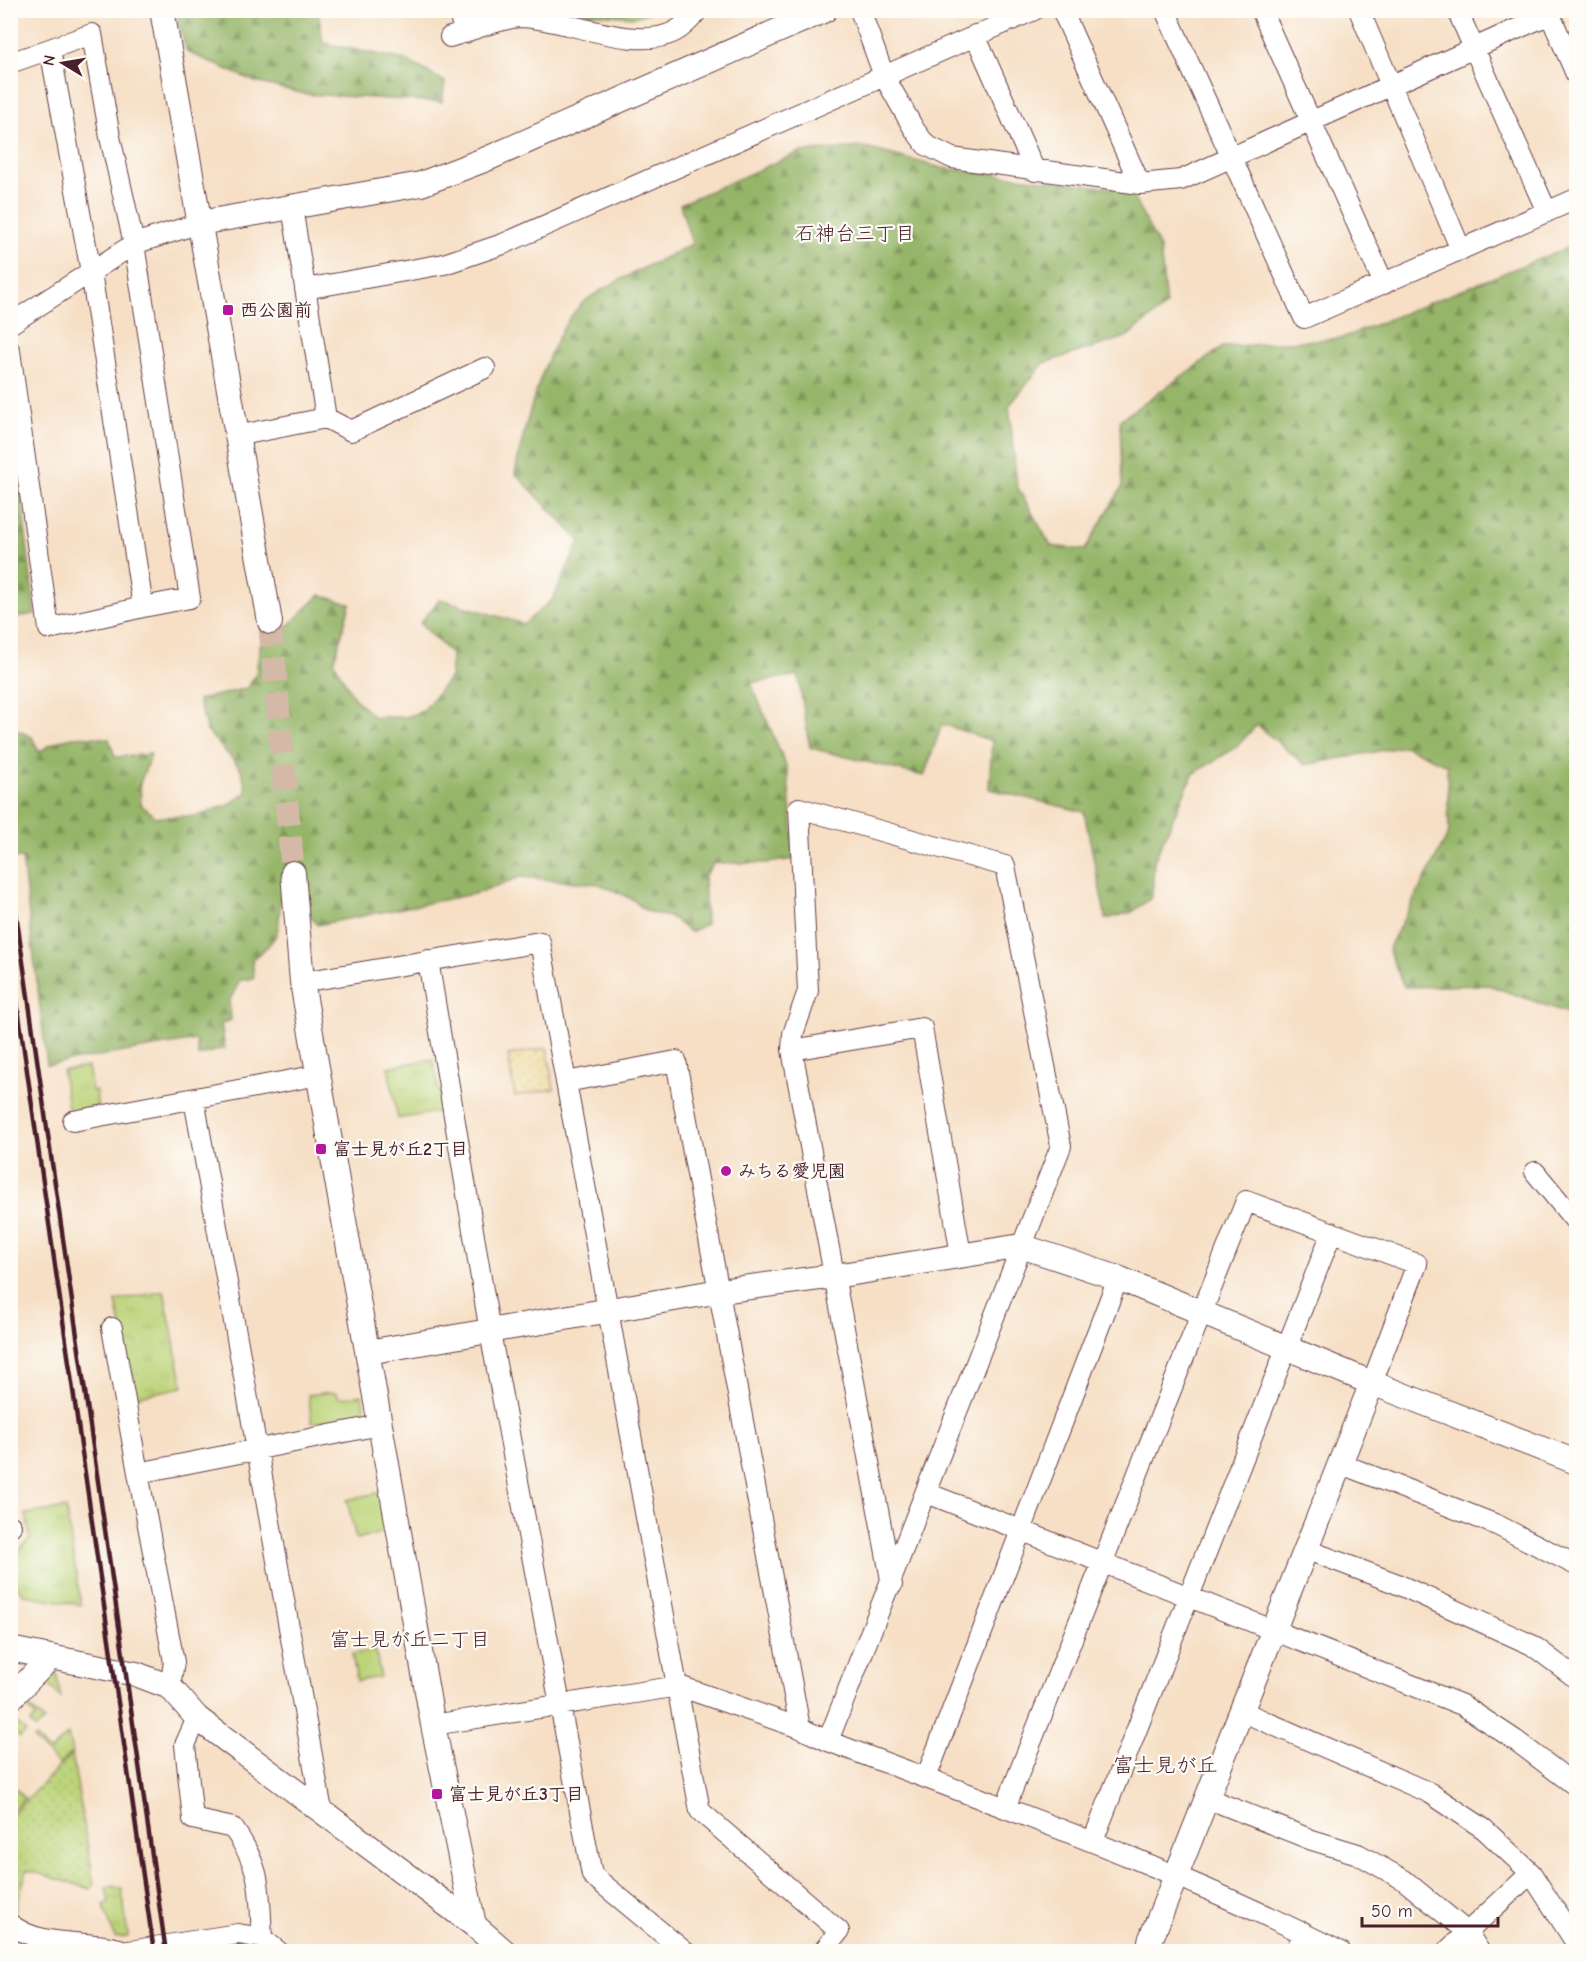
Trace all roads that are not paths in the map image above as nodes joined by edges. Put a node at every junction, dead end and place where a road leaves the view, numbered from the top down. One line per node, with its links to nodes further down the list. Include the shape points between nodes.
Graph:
1 (162, 10): 27 (street)
2 (458, 10): 3 (street, via 457,35 519,17 621,37 673,33)
3 (698, 10)
4 (825, 10): 25 (street, via 489,158 421,184)
5 (860, 10): 18 (street)
6 (1034, 10): 13 (street)
7 (1062, 10): 23 (street)
8 (1165, 10): 21 (street)
9 (1261, 10): 20 (street)
10 (1359, 10): 19 (street)
11 (1457, 10): 14 (street)
12 (1549, 12): 14 (street); 17 (street)
13 (975, 35): 18 (street); 22 (street)
14 (1473, 48): 19 (street); 26 (street)
15 (50, 49): 16 (street); 28 (street, via 92,34); 30 (street)
16 (10, 63)
17 (1576, 74)
18 (884, 76): 22 (street, via 926,145 952,158); 32 (street, via 503,244 444,264)
19 (1389, 84): 20 (street); 29 (street)
20 (1311, 122): 21 (street); 31 (street)
21 (1230, 158): 23 (street, via 1181,180); 31 (street, via 1304,318)
22 (1035, 171): 23 (street)
23 (1140, 184)
24 (1576, 199): 26 (street)
25 (292, 207): 27 (street); 32 (street)
26 (1547, 212): 29 (street)
27 (200, 224): 28 (street); 37 (street)
28 (134, 244): 30 (street); 38 (street, via 190,598)
29 (1461, 250): 31 (street)
30 (91, 272): 33 (street); 38 (street)
31 (1384, 284)
32 (305, 289): 36 (street)
33 (10, 324)
34 (10, 351): 38 (street, via 49,629)
35 (485, 368): 36 (street, via 351,431)
36 (326, 418): 37 (street)
37 (236, 436): 39 (street)
38 (143, 607)
39 (270, 622)
40 (293, 873): 42 (street)
41 (428, 960): 42 (street); 45 (street, via 540,942); 59 (street)
42 (303, 982): 44 (street)
43 (792, 1050): 51 (street, via 793,1034 808,991 799,808 1005,866 1061,1146); 52 (street, via 922,1028); 53 (street)
44 (319, 1075): 46 (street); 61 (street)
45 (566, 1082): 55 (street, via 676,1061); 56 (street)
46 (194, 1099): 47 (street); 64 (street)
47 (73, 1120)
48 (1535, 1172): 49 (street)
49 (1576, 1222)
50 (1332, 1232): 57 (street, via 1246,1201); 60 (street); 62 (street, via 1417,1264)
51 (1020, 1246): 52 (street); 54 (street); 68 (street)
52 (961, 1255): 53 (street)
53 (835, 1276): 55 (street); 73 (street)
54 (1118, 1278): 57 (street); 69 (street)
55 (720, 1291): 56 (street); 86 (street)
56 (610, 1311): 59 (street); 79 (street)
57 (1201, 1313): 60 (street); 71 (street)
58 (112, 1328): 67 (street)
59 (490, 1332): 61 (street); 82 (street)
60 (1286, 1348): 62 (street); 74 (street)
61 (368, 1352): 63 (street)
62 (1372, 1383): 65 (street); 66 (street)
63 (380, 1425): 64 (street); 85 (street)
64 (255, 1450): 67 (street); 92 (street)
65 (1576, 1462)
66 (1339, 1463): 70 (street); 72 (street, via 1497,1525)
67 (138, 1473): 80 (street, via 174,1662)
68 (927, 1493): 69 (street); 73 (street)
69 (1021, 1530): 71 (street); 88 (street)
70 (1305, 1549): 75 (street); 78 (street, via 1395,1583 1532,1645)
71 (1103, 1563): 74 (street); 91 (street)
72 (1576, 1565)
73 (892, 1585): 87 (street)
74 (1188, 1596): 75 (street); 93 (street)
75 (1273, 1628): 83 (street); 89 (street, via 1462,1705)
76 (10, 1649): 77 (street)
77 (50, 1658): 80 (street, via 136,1674); 81 (street)
78 (1576, 1678)
79 (679, 1686): 82 (street); 86 (street); 107 (street, via 700,1811 839,1932)
80 (170, 1687): 84 (street)
81 (10, 1699)
82 (560, 1703): 85 (street); 106 (street, via 592,1875)
83 (1241, 1711): 90 (street); 94 (street, via 1430,1793 1484,1829)
84 (197, 1718): 92 (street); 100 (street, via 184,1745 193,1820 233,1828 249,1852 258,1875)
85 (433, 1725): 97 (street)
86 (800, 1728): 87 (street)
87 (828, 1741): 88 (street)
88 (926, 1778): 91 (street)
89 (1576, 1786)
90 (1207, 1798): 95 (street); 99 (street, via 1358,1854 1404,1880)
91 (1005, 1808): 93 (street)
92 (322, 1811): 97 (street)
93 (1093, 1841): 95 (street)
94 (1531, 1873): 99 (street); 101 (street)
95 (1177, 1877): 98 (street); 108 (street, via 1150,1941)
96 (10, 1924): 102 (street, via 25,1934)
97 (474, 1925): 105 (street)
98 (1303, 1932): 109 (street); 110 (street)
99 (1467, 1932): 111 (street); 112 (street)
100 (262, 1938): 103 (street, via 238,1934); 104 (street)
101 (1576, 1943)
102 (74, 1948): 103 (street, via 112,1946)
103 (129, 1951)
104 (279, 1952)
105 (505, 1952)
106 (685, 1952)
107 (823, 1952)
108 (1151, 1952)
109 (1296, 1952)
110 (1341, 1952)
111 (1446, 1952)
112 (1480, 1952)

